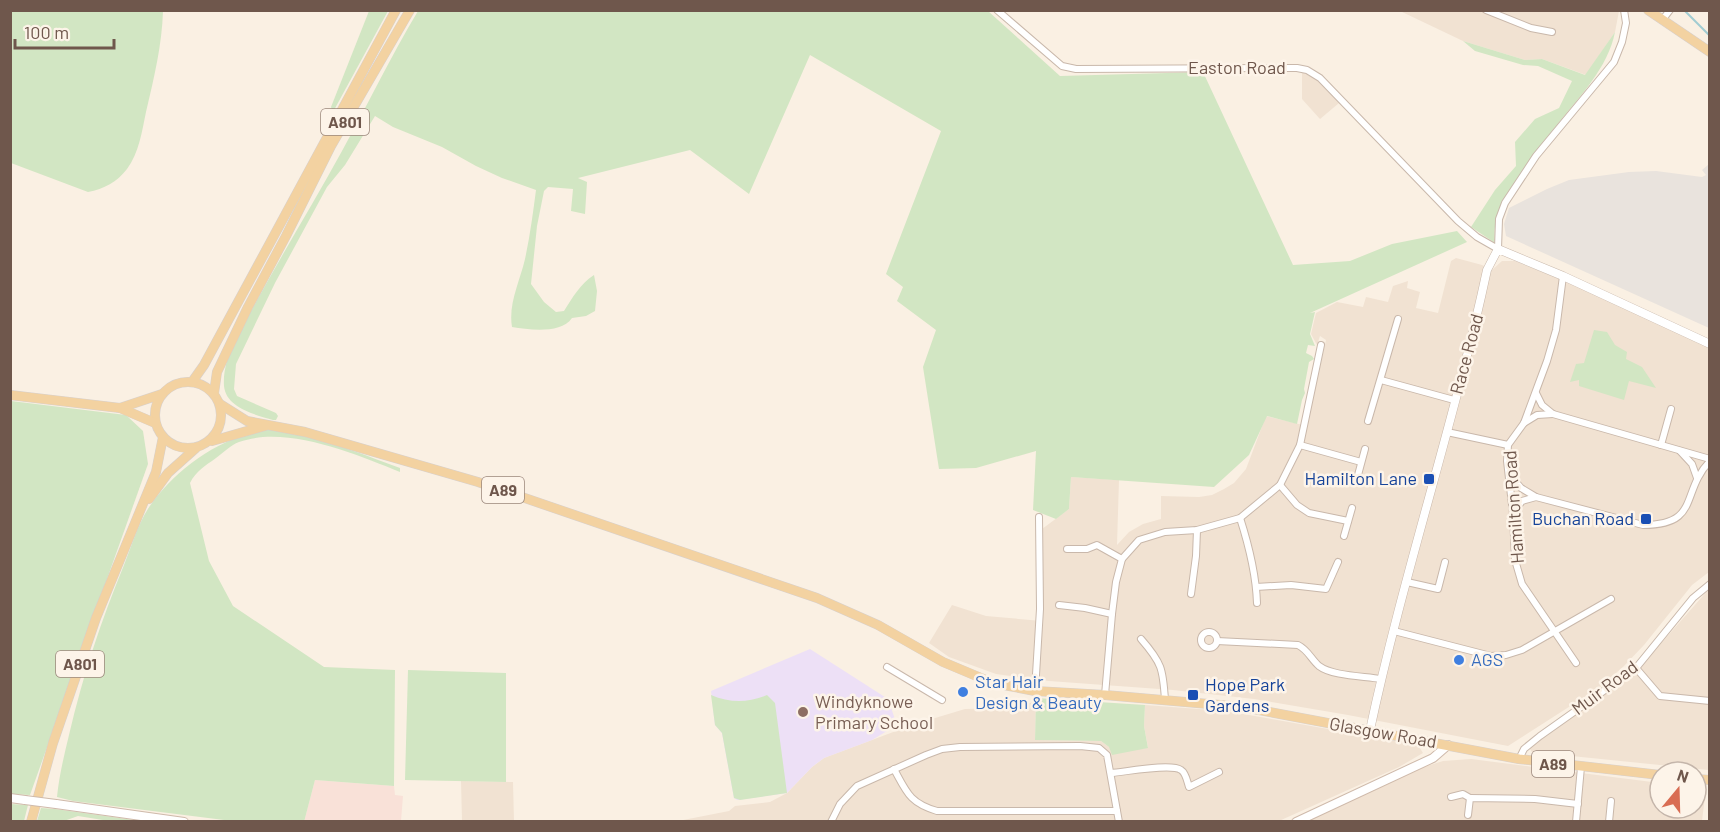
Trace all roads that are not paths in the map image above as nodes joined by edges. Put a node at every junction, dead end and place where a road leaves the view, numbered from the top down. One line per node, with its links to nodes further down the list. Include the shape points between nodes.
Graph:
1 (396, 10): 18 (main road, A801)
2 (410, 10): 19 (main road, A801, via 331,146 248,307 217,372)
3 (997, 10): 12 (street, Easton Road, via 1062,66 1076,69 1307,70 1342,99 1458,221)
4 (1486, 10): 8 (street)
5 (1624, 10): 12 (street, Race Road, via 1626,23 1614,62 1536,156 1505,203 1499,219)
6 (1648, 10): 9 (main road)
7 (1670, 10): 9 (street)
8 (1499, 13): 10 (street, via 1531,28)
9 (1663, 20): 11 (main road)
10 (1552, 32)
11 (1710, 52)
12 (1498, 249): 13 (street); 23 (street, Race Road, via 1487,270)
13 (1563, 276): 15 (street); 20 (street, Hamilton Road, via 1556,330)
14 (1398, 319): 17 (street)
15 (1710, 344)
16 (1321, 345): 35 (street)
17 (1380, 380): 23 (street); 28 (street)
18 (192, 382): 19 (main road); 21 (main road, via 178,383)
19 (214, 393): 24 (main road, A89)
20 (1536, 393): 27 (street); 30 (street, Hamilton Road)
21 (162, 394): 25 (main road); 29 (main road)
22 (10, 395): 25 (main road)
23 (1454, 400): 32 (street, Race Road)
24 (220, 404): 31 (main road, A89, via 247,421); 34 (main road, via 220,425)
25 (120, 408): 29 (main road)
26 (1671, 409): 37 (street)
27 (1553, 414): 30 (street, via 1537,415); 37 (street)
28 (1368, 421)
29 (155, 423): 33 (main road)
30 (1524, 423): 36 (street, Hamilton Road)
31 (267, 425): 34 (main road, A89); 76 (main road, A89, via 305,432 478,482 817,598 878,625 969,674)
32 (1447, 432): 36 (street); 60 (street, Race Road)
33 (163, 437): 38 (main road, via 177,447); 49 (main road, A801, via 156,471)
34 (210, 441): 38 (main road, A89)
35 (1300, 445): 42 (street); 46 (street)
36 (1508, 445): 44 (street, Hamilton Road)
37 (1661, 445): 40 (street)
38 (196, 448): 49 (main road, A801, via 168,473)
39 (1365, 449): 42 (street)
40 (1679, 451): 41 (street); 45 (street, via 1692,464)
41 (1710, 460): 45 (street)
42 (1361, 462): 43 (street)
43 (1358, 475)
44 (1510, 475): 47 (street); 50 (street, Hamilton Road)
45 (1697, 478): 47 (street, via 1686,507 1679,516 1661,525 1643,525)
46 (1280, 486): 52 (street); 53 (street, via 1309,513)
47 (1536, 497): 50 (street, via 1522,501)
48 (1352, 508): 53 (street)
49 (140, 510): 97 (main road, A801, via 74,680)
50 (1513, 513): 68 (street, Hamilton Road, via 1515,560 1521,584)
51 (1039, 517): 76 (street, via 1040,609)
52 (1240, 518): 54 (street); 62 (street)
53 (1348, 521): 55 (street)
54 (1197, 530): 57 (street, via 1165,532 1139,540); 63 (street)
55 (1344, 536)
56 (1067, 549): 57 (street, via 1097,545)
57 (1122, 559): 67 (street)
58 (1338, 562): 62 (street, via 1326,590 1291,585)
59 (1445, 562): 60 (street, via 1438,589)
60 (1407, 582): 69 (street, Race Road)
61 (1709, 585): 74 (street, Muir Road, via 1693,598)
62 (1256, 587): 65 (street)
63 (1191, 594)
64 (1611, 599): 68 (street)
65 (1257, 603)
66 (1059, 605): 67 (street)
67 (1112, 614): 77 (street)
68 (1555, 630): 69 (street, via 1522,650 1495,657); 72 (street, Hamilton Road)
69 (1394, 631): 75 (street, Race Road)
70 (1141, 639): 79 (street, via 1158,659)
71 (1217, 641): 75 (street, via 1298,645 1331,672)
72 (1575, 663)
73 (887, 667): 78 (street)
74 (1636, 668): 80 (street, via 1660,696); 83 (street, Muir Road, via 1540,735 1524,749)
75 (1381, 679): 81 (street, Race Road)
76 (1035, 691): 77 (main road, A89)
77 (1105, 695): 79 (main road, Glasgow Road / A89)
78 (942, 700)
79 (1165, 700): 81 (main road, Glasgow Road / A89, via 1243,707)
80 (1710, 701)
81 (1370, 730): 82 (main road, Glasgow Road / A89)
82 (1448, 745): 83 (main road, Glasgow Road / A89); 102 (main road, via 1433,758)
83 (1520, 759): 84 (main road, Glasgow Road / A89)
84 (1581, 767): 88 (main road, Glasgow Road / A89); 93 (street)
85 (894, 769): 87 (street, via 942,749 1080,746 1099,748 1107,755); 95 (street, via 909,796 921,806 937,811); 99 (street, via 852,790)
86 (1219, 772): 87 (street, via 1189,787 1179,769)
87 (1111, 773): 94 (street)
88 (1648, 775)
89 (10, 798): 98 (main road, bridge)
90 (1450, 798): 91 (street, via 1462,794)
91 (1470, 798): 93 (street); 96 (street)
92 (1611, 801): 104 (street)
93 (1578, 804): 103 (street)
94 (1117, 811): 95 (street); 101 (street)
95 (978, 812): 100 (street)
96 (1468, 815)
97 (31, 822)
98 (184, 822)
99 (831, 822)
100 (978, 822)
101 (1119, 822)
102 (1296, 822)
103 (1576, 822)
104 (1609, 822)

